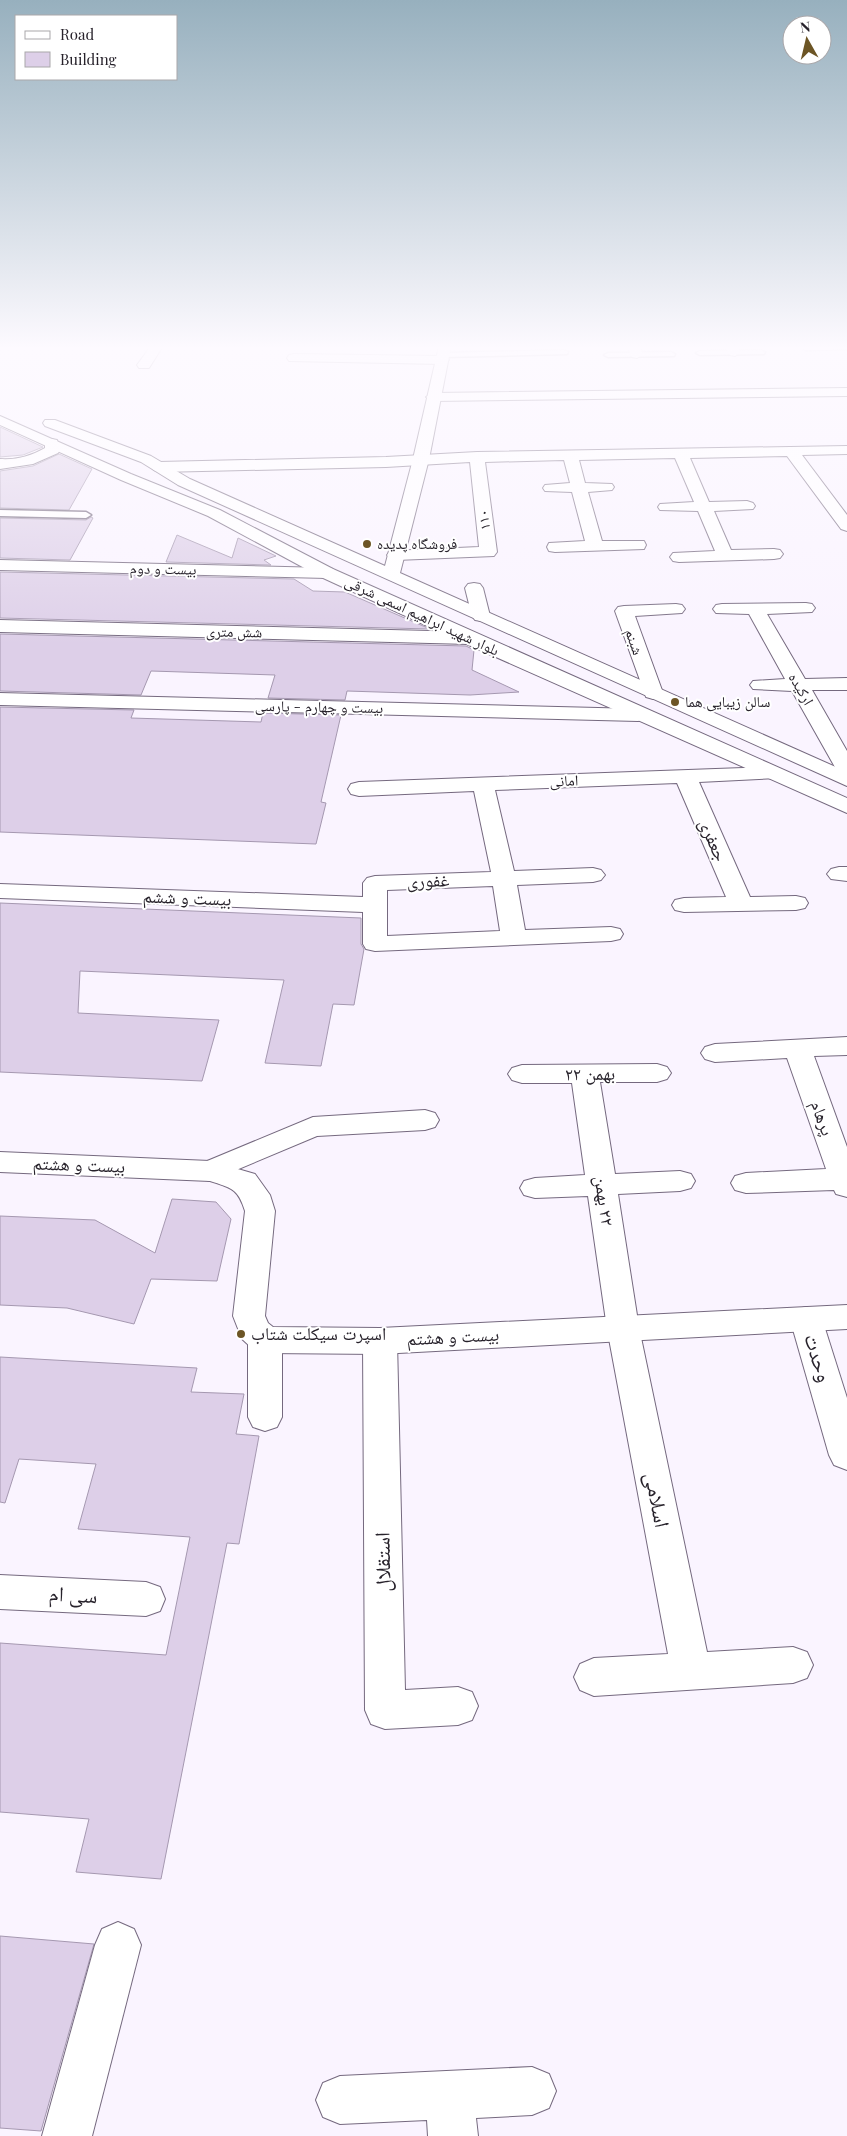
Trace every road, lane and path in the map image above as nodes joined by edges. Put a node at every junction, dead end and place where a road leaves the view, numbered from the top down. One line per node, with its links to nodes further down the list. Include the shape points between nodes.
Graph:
1 (52, 446): 13 (street, via 53,450 39,458 16,465)
2 (58, 446): 12 (street, بلوار شهید ابراهیم اسمی شرقی)
3 (111, 446): 7 (street, بلوار شهید ابراهیم اسمی شرقی)
4 (423, 446): 11 (street)
5 (847, 450): 6 (street)
6 (791, 451): 8 (street); 24 (street)
7 (127, 452): 12 (street, via 129,457 122,461); 14 (street, بلوار شهید ابراهیم اسمی شرقی)
8 (680, 453): 9 (street); 21 (street)
9 (570, 455): 10 (street); 16 (street)
10 (477, 457): 11 (street); 29 (street, ۱۱۰, via 488,552)
11 (421, 458): 14 (street, via 386,462); 29 (street)
12 (91, 460): 15 (street, بلوار شهید ابراهیم اسمی شرقی)
13 (0, 464)
14 (159, 467): 15 (street, via 134,470); 34 (street, بلوار شهید ابراهیم اسمی شرقی, via 184,482)
15 (126, 477): 33 (street, بلوار شهید ابراهیم اسمی شرقی, via 214,513)
16 (579, 487): 17 (street); 18 (street); 26 (street)
17 (606, 487)
18 (551, 488)
19 (747, 506): 21 (street)
20 (666, 507): 21 (street)
21 (703, 507): 30 (street)
22 (0, 514): 23 (lane)
23 (86, 515)
24 (847, 526)
25 (638, 545): 26 (street)
26 (595, 546): 27 (street)
27 (554, 547)
28 (774, 554): 30 (street)
29 (396, 555): 34 (street)
30 (725, 555): 31 (street)
31 (679, 557)
32 (0, 565): 33 (street, بیست و دوم)
33 (327, 573): 42 (street, بلوار شهید ابراهیم اسمی شرقی)
34 (391, 575): 40 (street, بلوار شهید ابراهیم اسمی شرقی)
35 (474, 588): 40 (street)
36 (755, 608): 37 (street); 39 (street); 45 (street, ارکیده)
37 (806, 608)
38 (676, 609): 46 (street, شبنم, via 624,611)
39 (722, 610)
40 (481, 616): 46 (street, بلوار شهید ابراهیم اسمی شرقی)
41 (0, 626): 42 (street, شش متری)
42 (469, 638): 48 (street, بلوار شهید ابراهیم اسمی شرقی)
43 (847, 684): 45 (street)
44 (760, 685): 45 (street)
45 (799, 685): 49 (street, ارکیده)
46 (652, 693): 52 (street, بلوار شهید ابراهیم اسمی شرقی)
47 (0, 699): 48 (street, بیست و چهارم - پارسی)
48 (638, 715): 50 (street, بلوار شهید ابراهیم اسمی شرقی)
49 (847, 769)
50 (769, 773): 51 (street, امانی); 55 (street, بلوار شهید ابراهیم اسمی شرقی)
51 (685, 776): 53 (street, امانی); 60 (street, جعفری)
52 (847, 780)
53 (483, 784): 54 (street, امانی); 57 (street)
54 (359, 788)
55 (847, 806)
56 (593, 875): 57 (street)
57 (504, 879): 61 (street, غفوری, via 375,883); 64 (street)
58 (0, 891): 61 (street, بیست و ششم)
59 (796, 902): 60 (street)
60 (741, 904): 62 (street)
61 (374, 905): 64 (street, via 375,944)
62 (684, 905)
63 (611, 934): 64 (street)
64 (514, 938)
65 (847, 1046): 66 (street)
66 (797, 1048): 67 (street); 75 (street, پرهام)
67 (715, 1053)
68 (657, 1073): 70 (street, ۲۲ بهمن)
69 (522, 1074): 70 (street, ۲۲ بهمن)
70 (585, 1074): 77 (street, ٢٢ بهمن)
71 (425, 1120): 73 (street, via 312,1127)
72 (0, 1162): 73 (street, بیست و هشتم)
73 (210, 1171): 82 (street, بیست و هشتم, via 244,1182 255,1194 260,1211 248,1316 254,1330)
74 (680, 1181): 77 (street)
75 (846, 1182): 76 (street)
76 (746, 1183)
77 (602, 1186): 78 (street); 81 (street, ٢٢ بهمن)
78 (534, 1188)
79 (847, 1318): 80 (street, بیست و هشتم)
80 (806, 1319): 81 (street, بیست و هشتم); 85 (street, وحدت)
81 (623, 1328): 83 (street, بیست و هشتم); 89 (street, اسلامی)
82 (265, 1340): 83 (street, بیست و هشتم); 84 (street)
83 (380, 1340): 91 (street, استقلال, via 385,1710)
84 (264, 1418)
85 (847, 1455)
86 (0, 1592): 87 (street, سی ام)
87 (146, 1599)
88 (794, 1665): 89 (street)
89 (691, 1672): 90 (street)
90 (594, 1677)
91 (458, 1706)
92 (118, 1945): 96 (street)
93 (532, 2091): 95 (street)
94 (340, 2100): 95 (street)
95 (452, 2115)
96 (67, 2136)

